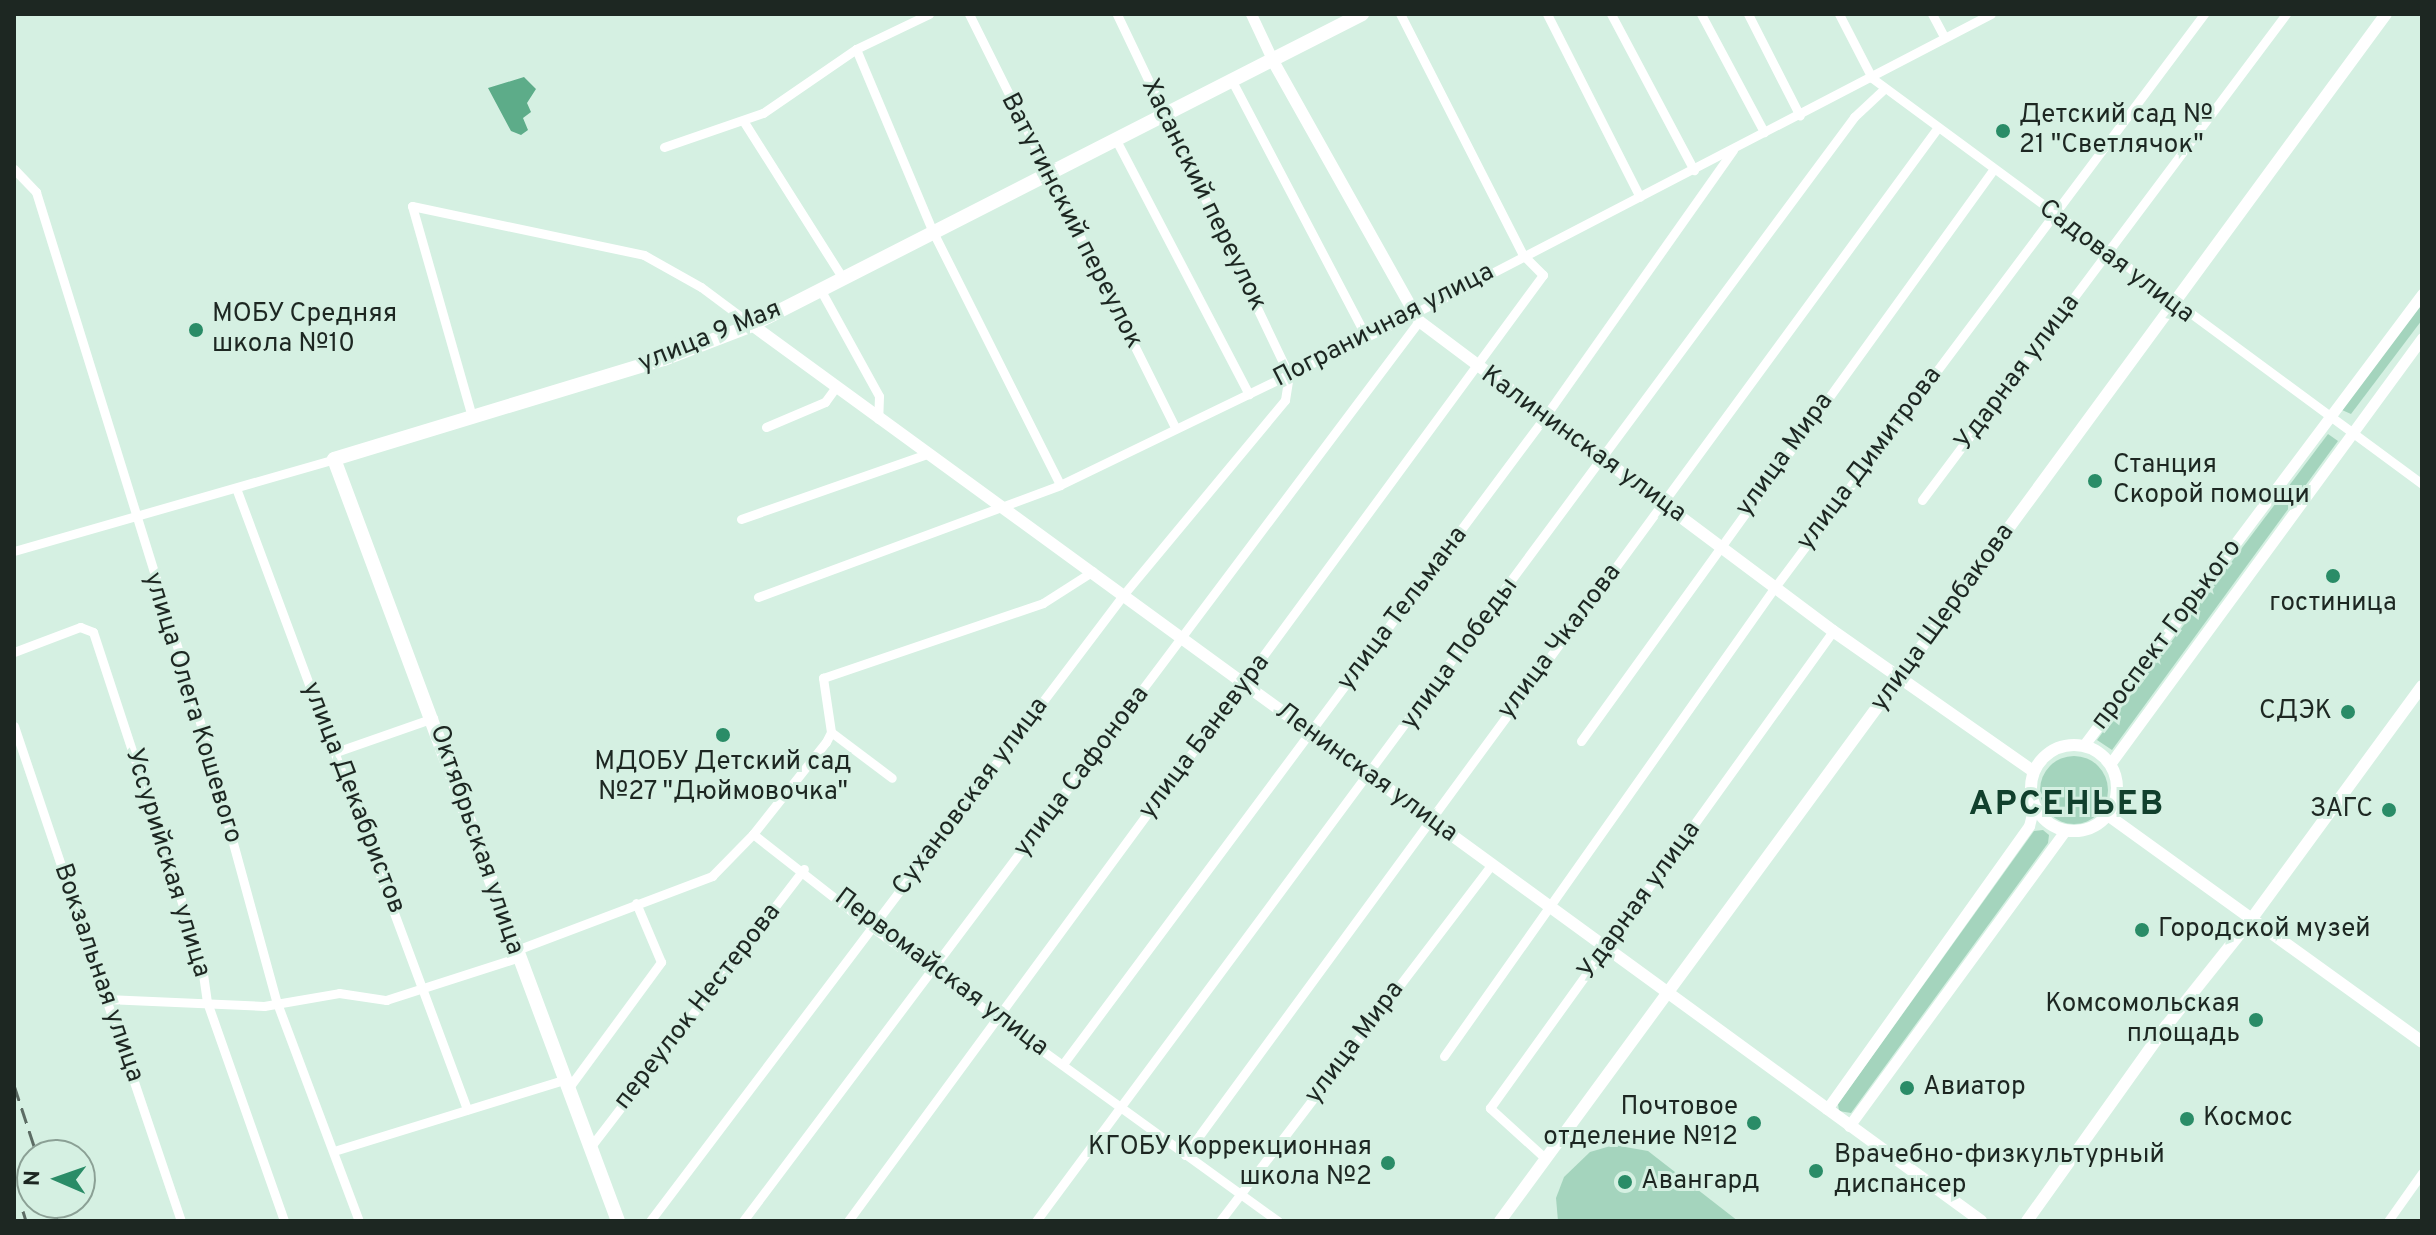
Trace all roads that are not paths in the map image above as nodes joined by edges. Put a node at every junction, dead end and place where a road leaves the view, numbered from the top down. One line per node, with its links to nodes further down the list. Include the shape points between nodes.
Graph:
1 (929, 14): 18 (street)
2 (969, 14): 34 (street, Ватутинский переулок)
3 (1117, 14): 23 (street, Хасанский переулок)
4 (1251, 14): 19 (street, Калининская улица)
5 (1362, 14): 19 (main road, улица 9 Мая)
6 (1400, 14): 39 (street)
7 (1547, 14): 35 (street)
8 (1611, 14): 32 (street)
9 (1701, 14): 27 (street)
10 (1748, 14): 24 (street)
11 (1839, 14): 20 (street, Садовая улица)
12 (1932, 14): 17 (street)
13 (1989, 14): 17 (street, Пограничная улица)
14 (2204, 14): 36 (street, улица Димитрова)
15 (2286, 14): 38 (street, Ударная улица)
16 (2386, 14): 43 (main road, улица Щербакова)
17 (1944, 37): 20 (street, Пограничная улица)
18 (856, 49): 25 (street, via 791,97); 37 (street)
19 (1273, 61): 21 (main road, улица 9 Мая); 44 (main road, Калининская улица)
20 (1872, 78): 22 (street, Садовая улица); 24 (street, Пограничная улица)
21 (1232, 81): 23 (main road, улица 9 Мая); 46 (street)
22 (1884, 89): 26 (street, Садовая улица); 61 (street, улица Победы, via 1854,117)
23 (1164, 115): 28 (main road, улица 9 Мая); 49 (street, Хасанский переулок)
24 (1800, 116): 27 (street, Пограничная улица)
25 (744, 122): 29 (street); 40 (street)
26 (1936, 130): 33 (street, Садовая улица); 66 (street, улица Чкалова)
27 (1764, 132): 30 (street, Пограничная улица)
28 (1116, 140): 34 (main road, улица 9 Мая); 51 (street)
29 (664, 147)
30 (1735, 148): 32 (street, Пограничная улица); 53 (street, улица Тельмана)
31 (14, 169): 68 (street, улица Олега Кошевого, via 36,192)
32 (1694, 170): 35 (street, Пограничная улица)
33 (1993, 170): 36 (street, Садовая улица); 70 (street, улица Мира)
34 (1045, 176): 37 (main road, улица 9 Мая); 57 (street, Ватутинский переулок)
35 (1640, 197): 39 (street, Пограничная улица)
36 (2052, 214): 38 (street, Садовая улица); 73 (street, улица Димитрова)
37 (933, 232): 40 (main road, улица 9 Мая); 63 (street)
38 (2108, 254): 43 (street, Садовая улица); 65 (street, Ударная улица)
39 (1523, 255): 44 (street, Пограничная улица); 48 (street, улица Баневура, via 1543,275)
40 (842, 277): 41 (main road, улица 9 Мая)
41 (820, 289): 45 (main road, улица 9 Мая); 54 (street, via 879,396)
42 (2422, 294): 55 (street, проспект Горького)
43 (2172, 304): 55 (street, Садовая улица); 79 (main road, улица Щербакова)
44 (1416, 317): 46 (street, Пограничная улица); 48 (main road, Калининская улица); 77 (street, улица Сафонова)
45 (752, 325): 50 (main road, Ленинская улица); 52 (main road, улица 9 Мая, via 664,359); 52 (street, via 701,287 644,255 412,206)
46 (1366, 336): 49 (street, Пограничная улица)
47 (2422, 338): 58 (street, проспект Горького)
48 (1478, 368): 53 (main road, Калининская улица); 80 (street, улица Баневура)
49 (1289, 375): 51 (street, Пограничная улица); 74 (street, Сухановская улица, via 1285,400)
50 (836, 387): 54 (main road, Ленинская улица); 56 (street, via 825,402)
51 (1249, 394): 57 (street, Пограничная улица)
52 (472, 416): 60 (main road, улица 9 Мая)
53 (1544, 418): 61 (main road, Калининская улица); 85 (street, улица Тельмана)
54 (878, 419): 59 (main road, Ленинская улица)
55 (2330, 419): 58 (street, Садовая улица); 87 (street, проспект Горького)
56 (766, 427)
57 (1175, 428): 63 (street, Пограничная улица)
58 (2352, 435): 62 (street, Садовая улица); 89 (street, проспект Горького)
59 (927, 454): 67 (main road, Ленинская улица); 69 (street)
60 (334, 459): 64 (street, улица 9 Мая); 82 (main road, Октябрьская улица)
61 (1602, 459): 66 (main road, Калининская улица); 91 (street, улица Победы)
62 (2422, 484)
63 (1060, 485): 67 (street, Пограничная улица)
64 (236, 488): 68 (street, улица 9 Мая); 88 (street, улица Декабристов)
65 (1922, 500)
66 (1662, 504): 70 (main road, Калининская улица); 95 (street, улица Чкалова)
67 (1006, 509): 72 (main road, Ленинская улица); 75 (street, Пограничная улица)
68 (133, 517): 71 (street, улица 9 Мая); 111 (street, улица Олега Кошевого, via 195,704)
69 (741, 519)
70 (1719, 544): 73 (main road, Калининская улица); 86 (street, улица Мира)
71 (14, 551)
72 (1093, 571): 74 (main road, Ленинская улица); 84 (street, via 1043,603 823,678)
73 (1775, 587): 76 (main road, Калининская улица); 101 (street, улица Димитрова, via 1555,894)
74 (1124, 594): 77 (main road, Ленинская улица); 103 (street, Сухановская улица)
75 (758, 597)
76 (1833, 631): 79 (main road, Калининская улица); 104 (street, Ударная улица)
77 (1183, 639): 80 (main road, Ленинская улица); 106 (street, улица Сафонова)
78 (14, 652): 110 (street, Уссурийская улица, via 80,627 93,632 201,960)
79 (1900, 677): 90 (main road, Калининская улица); 108 (main road, улица Щербакова)
80 (1244, 685): 85 (main road, Ленинская улица); 112 (street, улица Баневура)
81 (2422, 686): 102 (main road)
82 (433, 718): 88 (street); 105 (main road, Октябрьская улица)
83 (14, 726): 109 (street, Вокзальная улица)
84 (831, 732): 92 (street); 97 (street)
85 (1312, 733): 91 (main road, Ленинская улица); 115 (street, улица Тельмана)
86 (1581, 741)
87 (2084, 745): 89 (main road, проспект Горького); 90 (main road, проспект Горького, via 2053,750)
88 (336, 752): 107 (street, улица Декабристов)
89 (2110, 764): 94 (main road, проспект Горького, via 2117,790)
90 (2033, 771): 93 (main road)
91 (1371, 775): 95 (main road, Ленинская улица); 117 (street, улица Победы)
92 (892, 778)
93 (2034, 806): 96 (main road, via 2043,819); 119 (street, via 2029,826)
94 (2109, 816): 96 (main road, via 2080,832); 102 (main road)
95 (1429, 818): 98 (main road, Ленинская улица); 123 (street, улица Чкалова)
96 (2066, 830): 120 (street)
97 (753, 834): 99 (street, Первомайская улица); 100 (street, via 712,876)
98 (1491, 865): 101 (main road, Ленинская улица); 126 (street, улица Мира)
99 (804, 869): 103 (street, Первомайская улица); 121 (street, переулок Нестерова)
100 (636, 903): 105 (street); 116 (street, via 661,962)
101 (1550, 911): 104 (main road, Ленинская улица); 114 (street, улица Димитрова)
102 (2250, 921): 113 (main road); 139 (main road, via 2167,1025)
103 (873, 928): 106 (street, Первомайская улица); 131 (street, Сухановская улица)
104 (1607, 949): 108 (main road, Ленинская улица); 124 (street, Ударная улица, via 1490,1108)
105 (516, 954): 107 (street); 116 (main road, Октябрьская улица)
106 (931, 970): 112 (street, Первомайская улица); 132 (street, улица Сафонова)
107 (425, 988): 111 (street, via 386,1000 339,993); 118 (street, улица Декабристов)
108 (1667, 993): 119 (main road, Ленинская улица); 124 (main road, улица Щербакова)
109 (106, 999): 110 (street); 127 (street, Вокзальная улица)
110 (207, 1002): 111 (street); 128 (street, Уссурийская улица)
111 (277, 1003): 122 (street, улица Олега Кошевого)
112 (998, 1015): 115 (street, Первомайская улица); 133 (street, улица Баневура)
113 (2422, 1042)
114 (1444, 1056)
115 (1063, 1064): 117 (street, Первомайская улица)
116 (568, 1083): 118 (street); 121 (main road, Октябрьская улица)
117 (1122, 1108): 123 (street, Первомайская улица); 134 (street, улица Победы)
118 (467, 1109): 122 (street)
119 (1827, 1109): 120 (main road, Ленинская улица)
120 (1849, 1126): 138 (main road, Ленинская улица)
121 (592, 1145): 130 (main road, Октябрьская улица)
122 (334, 1151): 129 (street, улица Олега Кошевого)
123 (1185, 1155): 126 (street, Первомайская улица)
124 (1546, 1159): 137 (main road, улица Щербакова)
125 (2422, 1173): 140 (street)
126 (1239, 1196): 135 (street, улица Мира); 136 (street, Первомайская улица)
127 (181, 1221)
128 (284, 1221)
129 (359, 1221)
130 (618, 1221)
131 (650, 1221)
132 (743, 1221)
133 (848, 1221)
134 (1036, 1221)
135 (1220, 1221)
136 (1278, 1221)
137 (1500, 1221)
138 (1981, 1221)
139 (2027, 1221)
140 (2388, 1221)

